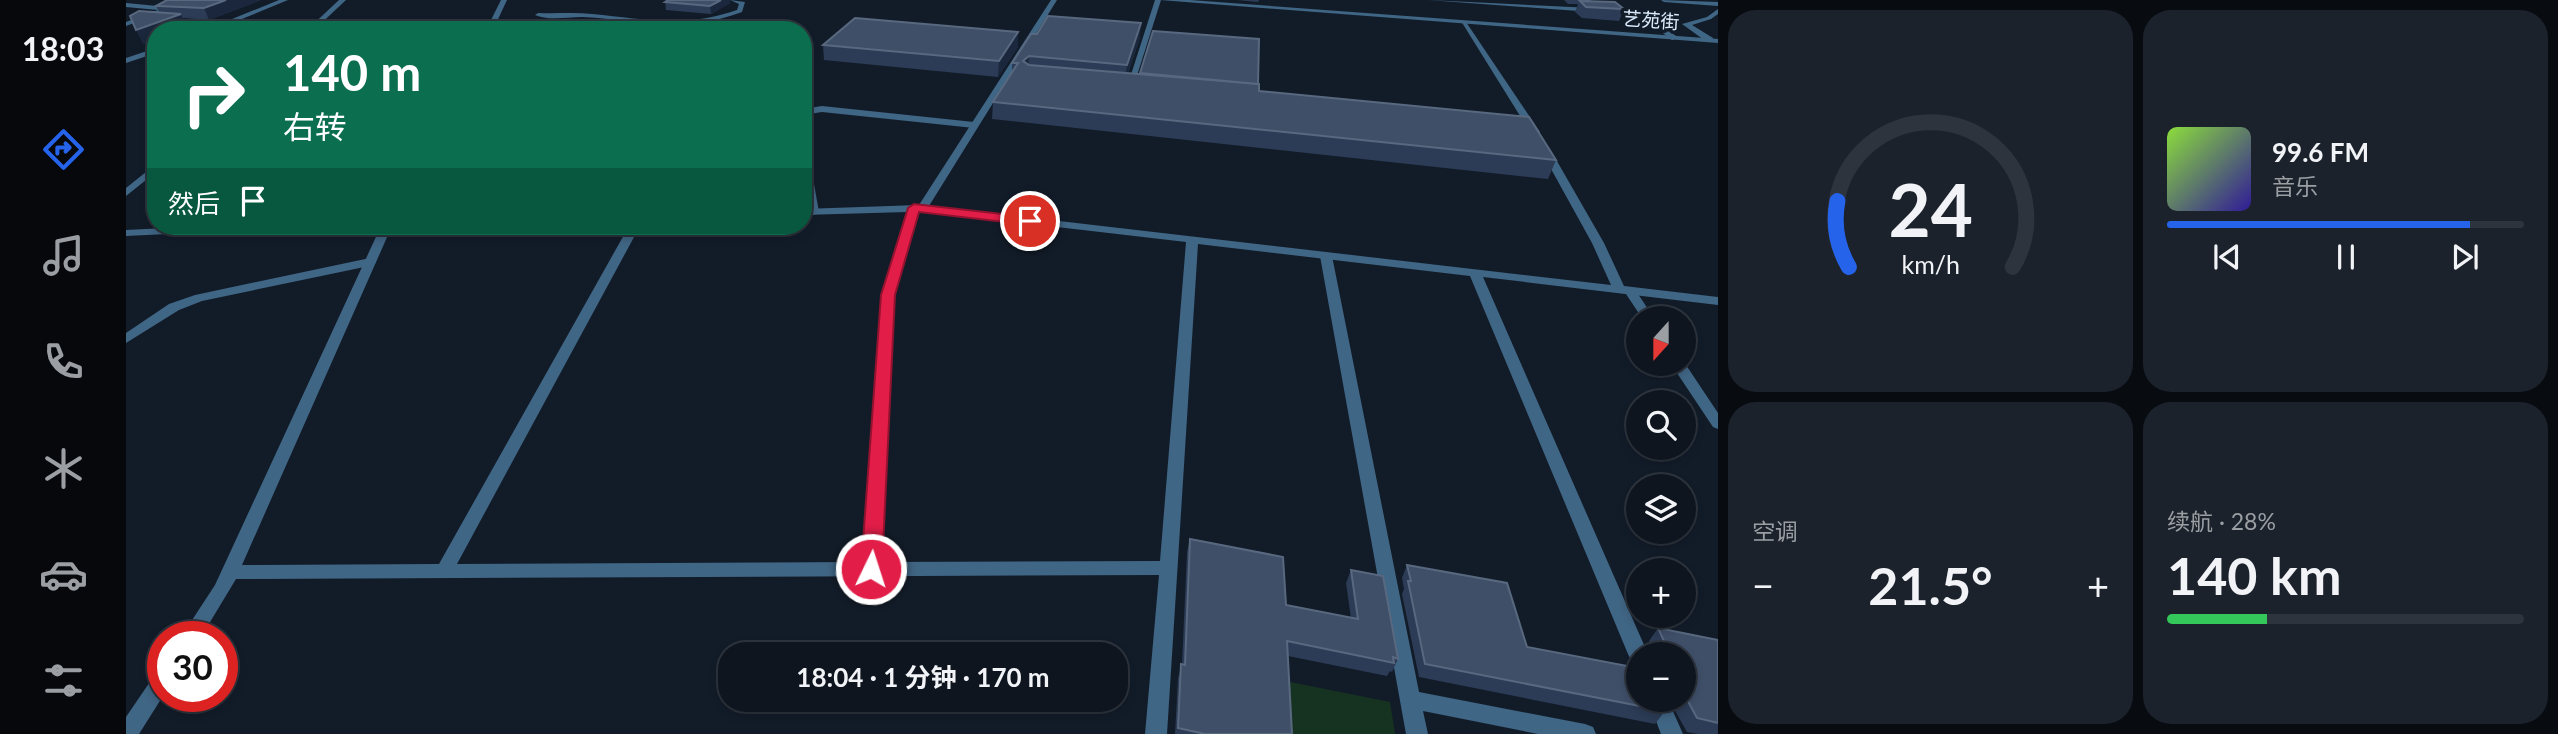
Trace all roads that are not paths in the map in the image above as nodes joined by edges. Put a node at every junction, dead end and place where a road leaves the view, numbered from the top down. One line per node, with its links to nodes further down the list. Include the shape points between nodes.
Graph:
1 (285, 0): 17 (street)
2 (343, 0): 18 (street)
3 (504, 0): 19 (street)
4 (733, 0): 21 (street, via 743,3 740,11)
5 (1054, 0): 32 (street)
6 (1163, 0): 22 (street, 艺苑街); 29 (street)
7 (1431, 0): 12 (street)
8 (1582, 0): 12 (street)
9 (1664, 0): 10 (street)
10 (1718, 4)
11 (126, 5): 15 (street, via 167,7)
12 (1608, 10): 24 (street, via 1649,20)
13 (538, 15): 20 (street)
14 (1716, 15): 25 (street, via 1686,24)
15 (138, 20): 16 (street); 23 (street)
16 (155, 21)
17 (231, 21)
18 (320, 21)
19 (494, 21)
20 (628, 21)
21 (712, 21)
22 (1462, 22): 24 (street, 艺苑街); 45 (street, via 1539,138)
23 (126, 24)
24 (1675, 38): 25 (street, 艺苑街)
25 (1714, 41)
26 (147, 53): 27 (street)
27 (126, 61)
28 (1118, 84): 29 (street)
29 (1130, 85): 30 (street)
30 (1144, 87)
31 (812, 111): 32 (street)
32 (974, 125): 35 (street)
33 (147, 175): 34 (street)
34 (126, 193)
35 (918, 208): 36 (street); 41 (street); 52 (street, via 888,295)
36 (812, 212)
37 (147, 232): 38 (street)
38 (126, 233)
39 (382, 235): 43 (street)
40 (629, 235): 54 (street)
41 (1192, 241): 42 (street); 51 (street)
42 (1326, 256): 44 (street); 57 (street)
43 (370, 262): 48 (street, via 199,298 174,307); 53 (street)
44 (1475, 273): 45 (street); 56 (street)
45 (1625, 291): 46 (street); 47 (street)
46 (1718, 301)
47 (1638, 306)
48 (126, 339)
49 (1686, 376): 50 (street)
50 (1718, 424)
51 (1168, 568): 52 (street); 61 (street)
52 (871, 569): 54 (street)
53 (230, 572): 54 (street); 55 (street)
54 (444, 572)
55 (201, 621)
56 (1633, 642)
57 (1410, 699): 62 (street); 63 (street)
58 (147, 704): 60 (street)
59 (1663, 712): 64 (street)
60 (127, 734)
61 (1156, 734)
62 (1417, 734)
63 (1585, 734)
64 (1672, 734)

